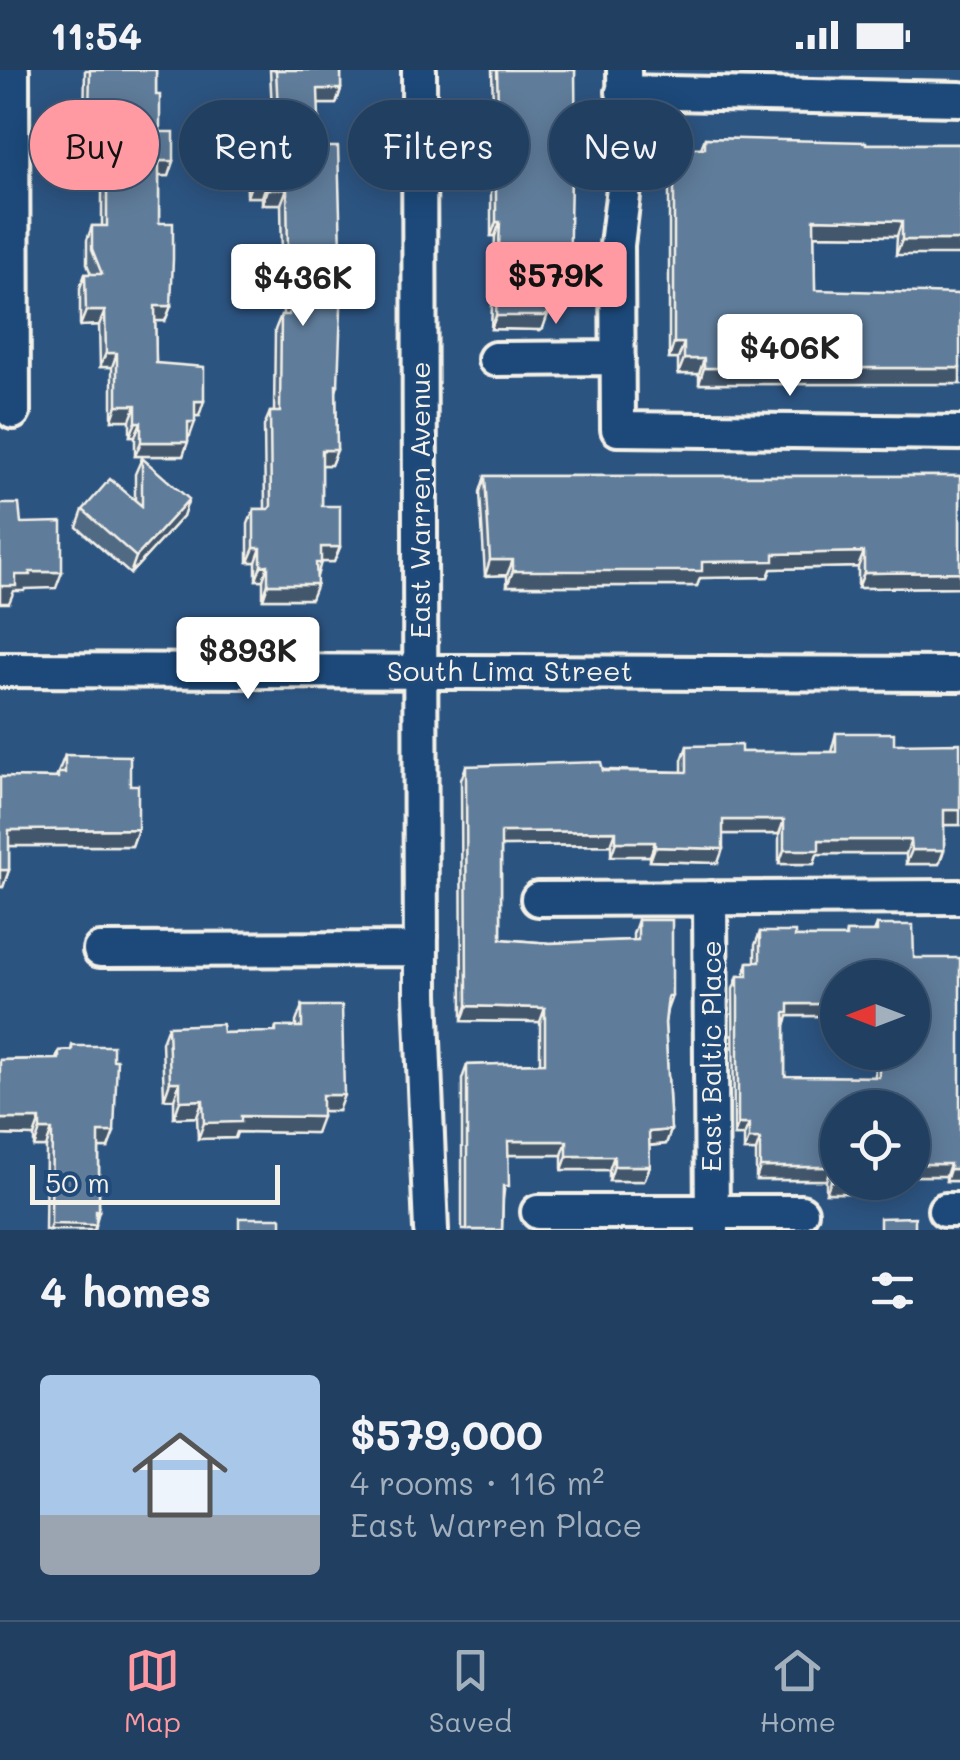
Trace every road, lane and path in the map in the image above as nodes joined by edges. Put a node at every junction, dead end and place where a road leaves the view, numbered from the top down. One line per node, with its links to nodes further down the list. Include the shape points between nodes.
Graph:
1 (12, 70): 7 (street)
2 (419, 70): 10 (street, East Warren Avenue)
3 (624, 81): 4 (street); 5 (street)
4 (960, 99)
5 (618, 358): 6 (street); 8 (street, via 618,429)
6 (495, 359)
7 (13, 412)
8 (960, 433)
9 (0, 670): 10 (street, South Lima Street)
10 (420, 671): 11 (street, South Lima Street); 15 (street, East Warren Avenue)
11 (960, 674)
12 (960, 897): 13 (street)
13 (710, 898): 14 (street); 19 (street, East Baltic Place)
14 (538, 899)
15 (421, 949): 16 (street); 20 (street, East Warren Avenue)
16 (100, 950)
17 (538, 1212): 19 (street, East Baltic Place)
18 (802, 1212): 19 (street, East Baltic Place)
19 (712, 1221)
20 (431, 1230)

